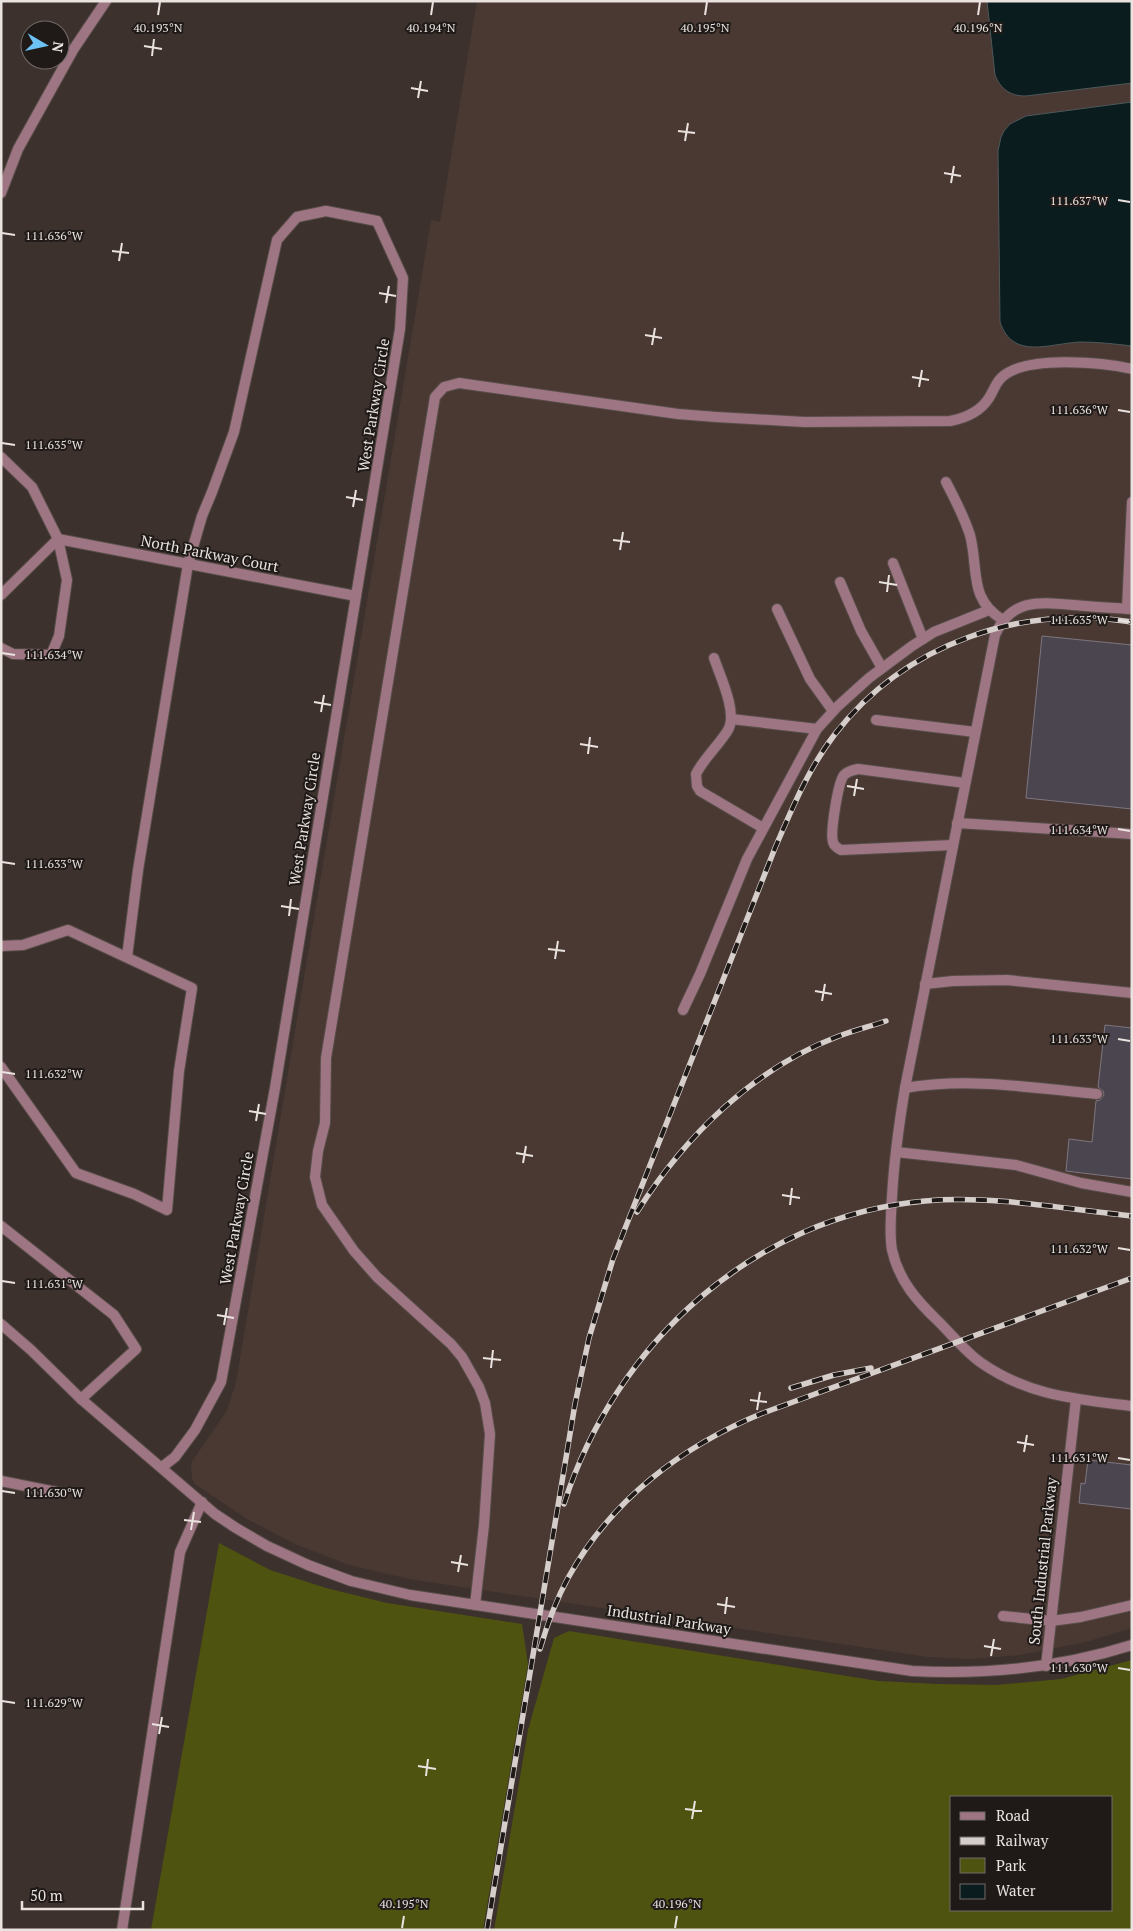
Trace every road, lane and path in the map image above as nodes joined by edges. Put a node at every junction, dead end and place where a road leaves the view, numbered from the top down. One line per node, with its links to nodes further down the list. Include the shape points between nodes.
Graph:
1 (106, 1): 2 (street, via 73,50 18,149)
2 (1, 192)
3 (1132, 369): 50 (street, via 1071,362 1011,371 1001,378 989,398 973,414 950,421 804,422 716,418 459,383 444,387 435,397 326,1058 325,1123 315,1177 322,1205 354,1251 451,1344 479,1387 488,1418 489,1450)
4 (1, 457): 7 (street, via 32,487)
5 (946, 482): 15 (street, via 967,527 977,588)
6 (1132, 502): 14 (street)
7 (58, 539): 9 (street, North Parkway Court); 11 (street); 18 (street, via 67,580 59,636 52,655 14,654)
8 (893, 563): 17 (street)
9 (188, 564): 12 (street, North Parkway Court); 12 (street, West Parkway Circle, via 202,516 234,432 277,240 297,216 326,211 377,221 403,278 400,329); 32 (street)
10 (840, 582): 20 (street, via 861,631)
11 (1, 594)
12 (356, 596): 46 (street, West Parkway Circle, via 275,1088 221,1382 195,1430 175,1457)
13 (777, 609): 21 (street, via 810,679)
14 (1129, 609): 16 (street, via 1035,603 1016,609)
15 (989, 610): 16 (street); 17 (street)
16 (1003, 620): 25 (street, via 993,643)
17 (923, 639): 20 (street)
18 (1, 648)
19 (714, 658): 22 (street)
20 (882, 668): 21 (street)
21 (832, 711): 24 (street)
22 (732, 719): 24 (street); 28 (street, via 728,730 696,774 696,786)
23 (876, 720): 25 (street)
24 (817, 729): 28 (street)
25 (975, 732): 26 (street)
26 (965, 783): 27 (street); 30 (street, via 858,770 848,772 839,784 832,835 833,844 841,850)
27 (957, 823): 29 (street); 30 (street)
28 (763, 828): 35 (street)
29 (1132, 834)
30 (953, 845): 33 (street)
31 (1, 946): 32 (street, via 23,945 68,930)
32 (127, 957): 36 (street, via 192,988 179,1071 167,1210 76,1172)
33 (925, 984): 34 (street, via 1007,980); 37 (street)
34 (1132, 993)
35 (683, 1010)
36 (1, 1067)
37 (905, 1088): 38 (street, via 967,1083); 39 (street)
38 (1097, 1094)
39 (896, 1152): 40 (street, via 1016,1165 1095,1187); 44 (street, via 891,1240 896,1263 909,1290 978,1360 993,1370 1040,1392)
40 (1132, 1192)
41 (1, 1226): 43 (street, via 114,1315 136,1349)
42 (1, 1324): 43 (street, Industrial Parkway)
43 (81, 1399): 46 (street, Industrial Parkway)
44 (1076, 1399): 45 (street); 53 (street, South Industrial Parkway)
45 (1132, 1406)
46 (162, 1467): 49 (street, Industrial Parkway)
47 (1, 1480): 48 (street)
48 (56, 1492)
49 (202, 1502): 50 (street, Industrial Parkway, via 267,1546 308,1565 410,1595); 56 (street, via 180,1552)
50 (474, 1604): 55 (street, Industrial Parkway, via 912,1671 1008,1671)
51 (1132, 1605): 53 (street, via 1081,1617)
52 (1003, 1616): 53 (street)
53 (1051, 1620): 55 (street, South Industrial Parkway)
54 (1132, 1645): 55 (street, Industrial Parkway)
55 (1046, 1666)
56 (122, 1930)

